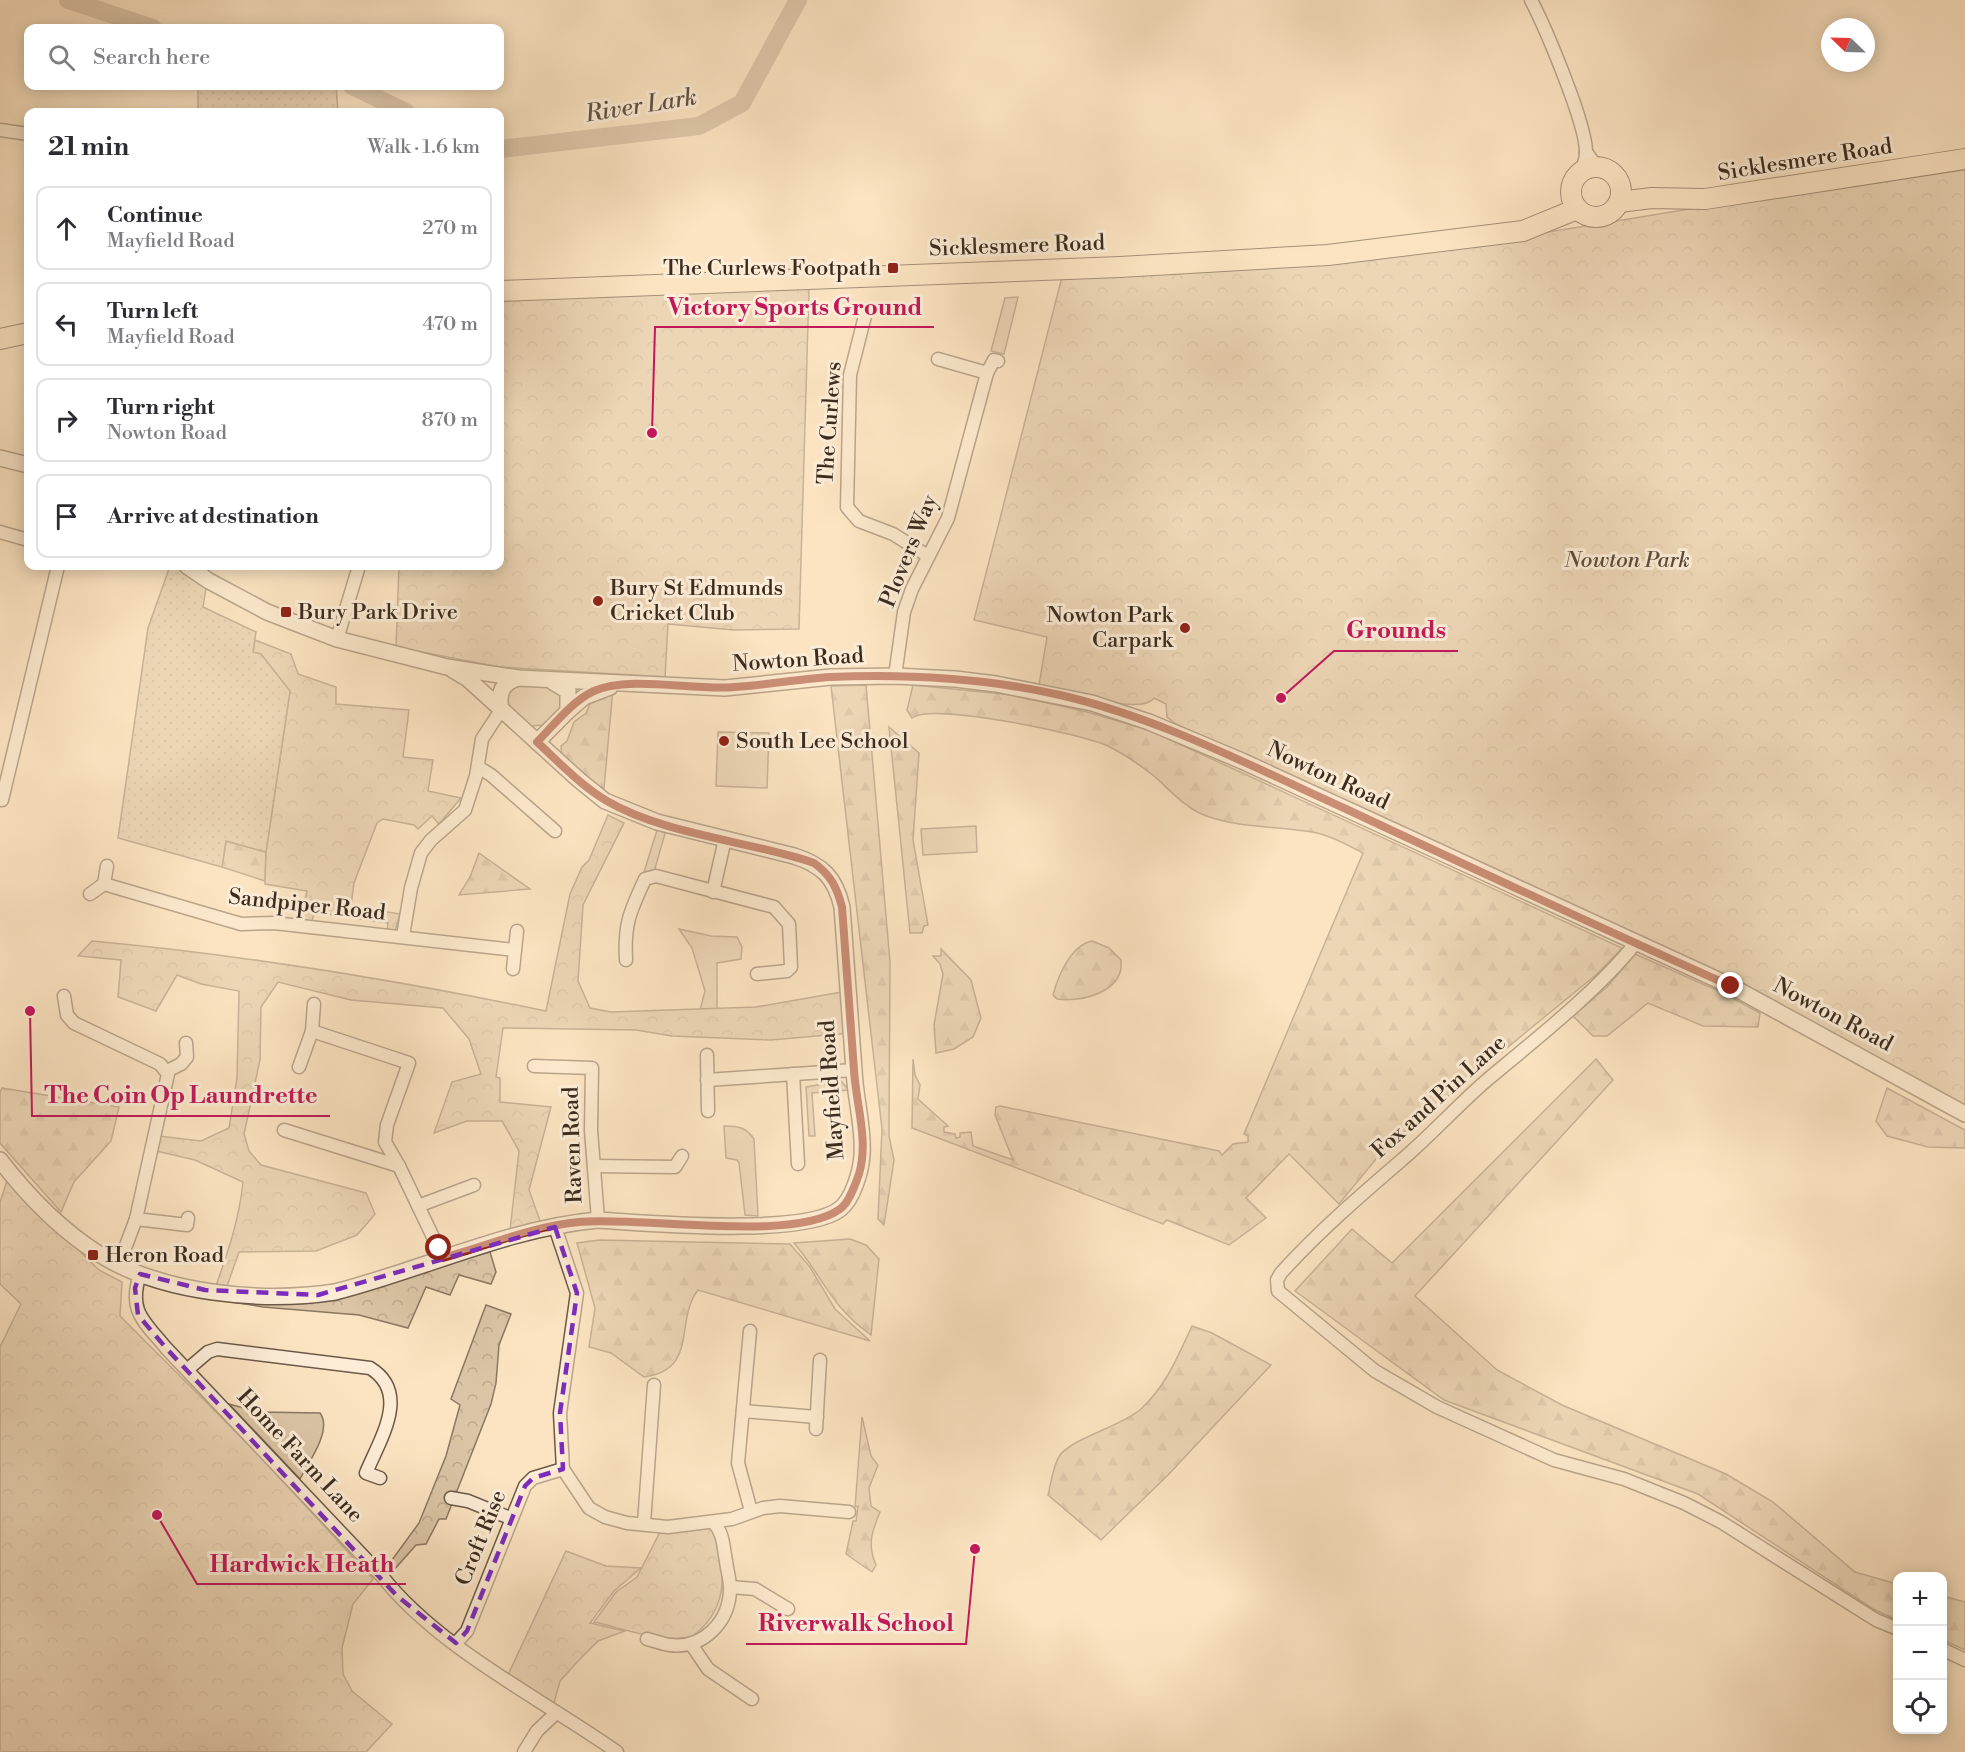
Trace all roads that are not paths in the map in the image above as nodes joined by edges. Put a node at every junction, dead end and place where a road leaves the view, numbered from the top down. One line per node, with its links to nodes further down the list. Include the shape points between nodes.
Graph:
1 (1531, 0): 5 (street, via 1582,129)
2 (0, 130): 3 (street)
3 (24, 133)
4 (1965, 159): 6 (highway, Sicklesmere Road, via 1705,200)
5 (1588, 164): 6 (highway, via 1614,174); 7 (highway, via 1574,180)
6 (1620, 195): 7 (highway, Sicklesmere Road, via 1611,212 1599,217 1586,215)
7 (1574, 202): 8 (highway, Sicklesmere Road, via 1523,231 1328,255)
8 (504, 291)
9 (862, 316): 19 (street, The Curlews, via 850,375 847,507 859,521 893,534)
10 (24, 334): 11 (highway)
11 (0, 339)
12 (938, 360): 14 (street)
13 (998, 361): 14 (street, Plovers Way, via 994,360)
14 (987, 373): 19 (street, Plovers Way, via 948,518)
15 (0, 458): 16 (street)
16 (24, 464)
17 (0, 532): 18 (street)
18 (24, 539)
19 (928, 556): 25 (street, Plovers Way, via 904,612)
20 (57, 570): 33 (street)
21 (193, 570): 23 (street, Nowton Road, via 267,612)
22 (357, 570): 23 (street)
23 (337, 639): 24 (street, Nowton Road)
24 (447, 667): 26 (street, Nowton Road); 29 (street, Mayfield Road, via 468,679)
25 (895, 676): 28 (street, Nowton Road, via 820,678 725,688); 42 (street, Nowton Road, via 955,679 1058,695 1149,722 1242,761)
26 (518, 678): 27 (street, Nowton Road); 29 (street, via 510,680 503,689)
27 (544, 680): 28 (street, Nowton Road); 30 (street, Nowton Road, via 568,691)
28 (619, 684): 30 (street, Nowton Road, via 596,691)
29 (501, 710): 31 (street, Mayfield Road); 32 (street, Sandpiper Road, via 482,739)
30 (568, 711): 31 (street, Nowton Road)
31 (537, 742): 35 (street, Mayfield Road, via 594,794 615,806 657,822)
32 (478, 767): 34 (street); 41 (street, Sandpiper Road, via 465,810 430,840 421,854)
33 (2, 800)
34 (555, 831)
35 (725, 839): 38 (street); 54 (street, Mayfield Road, via 814,863 827,872 838,890)
36 (107, 866): 37 (street)
37 (104, 884): 39 (street); 41 (street, Sandpiper Road, via 241,924 274,923)
38 (713, 892): 44 (street, via 656,876 645,879 625,930); 46 (street, via 774,907 789,924 791,967 787,971)
39 (90, 894)
40 (517, 931): 43 (street)
41 (403, 936): 43 (street, Sandpiper Road)
42 (1635, 944): 59 (street, Nowton Road, via 1731,986); 90 (street, Fox and Pin Lane, via 1547,1028 1451,1110 1406,1156 1347,1205 1281,1273 1276,1286 1315,1324 1375,1371 1437,1407 1554,1460 1624,1479 1684,1503)
43 (515, 950): 45 (street)
44 (626, 960)
45 (513, 969)
46 (757, 974)
47 (64, 996): 55 (street, via 67,1015 74,1023 154,1060)
48 (314, 1004): 49 (street)
49 (312, 1031): 53 (street); 64 (street, via 410,1063 387,1125 385,1142)
50 (186, 1043): 55 (street, via 187,1057)
51 (707, 1055): 57 (street)
52 (534, 1066): 65 (street, Raven Road, via 592,1068)
53 (299, 1067)
54 (854, 1070): 56 (street); 70 (street, Mayfield Road, via 862,1156 852,1191 842,1208 819,1220 775,1225)
55 (167, 1071): 69 (street)
56 (793, 1074): 57 (street); 63 (street)
57 (707, 1080): 58 (street)
58 (708, 1111)
59 (1965, 1114)
60 (284, 1130): 64 (street)
61 (682, 1156): 65 (street, via 675,1167)
62 (0, 1160): 73 (street, via 43,1208 81,1242)
63 (798, 1164)
64 (399, 1166): 67 (street)
65 (594, 1167): 70 (street, Raven Road)
66 (474, 1185): 67 (street)
67 (418, 1206): 72 (street)
68 (188, 1218): 69 (street, via 187,1226)
69 (136, 1220): 73 (street)
70 (598, 1220): 71 (street, Mayfield Road)
71 (555, 1227): 72 (street, Mayfield Road); 80 (street, via 578,1302 560,1413)
72 (443, 1258): 74 (street, Mayfield Road, via 318,1295 247,1295 205,1290)
73 (118, 1264): 74 (street)
74 (140, 1274): 77 (street, Home Farm Lane, via 134,1294 138,1315)
75 (750, 1331): 79 (street)
76 (820, 1360): 79 (street, via 816,1423)
77 (188, 1369): 81 (street, via 217,1349 370,1368 387,1383 393,1403 366,1473); 92 (street, Home Farm Lane, via 397,1596)
78 (654, 1385): 87 (street)
79 (742, 1411): 83 (street, via 738,1463)
80 (562, 1469): 85 (street, Croft Rise, via 533,1478); 87 (street, via 589,1508 605,1517)
81 (380, 1478)
82 (451, 1498): 85 (street)
83 (751, 1511): 84 (street, via 780,1506); 86 (street)
84 (849, 1512)
85 (510, 1518): 92 (street, Croft Rise, via 467,1631)
86 (713, 1522): 87 (street, via 668,1527); 88 (street, via 721,1530)
87 (644, 1523)
88 (730, 1587): 89 (street, via 755,1588); 93 (street, via 726,1609 714,1630)
89 (788, 1609)
90 (1893, 1627)
91 (647, 1639): 93 (street, via 670,1645)
92 (456, 1643): 97 (street, Home Farm Lane)
93 (691, 1644): 96 (street, via 708,1669)
94 (1947, 1651): 95 (street)
95 (1965, 1659)
96 (752, 1700)
97 (556, 1713): 98 (street, via 537,1731); 99 (street, Home Farm Lane)
98 (524, 1752)
99 (617, 1752)

